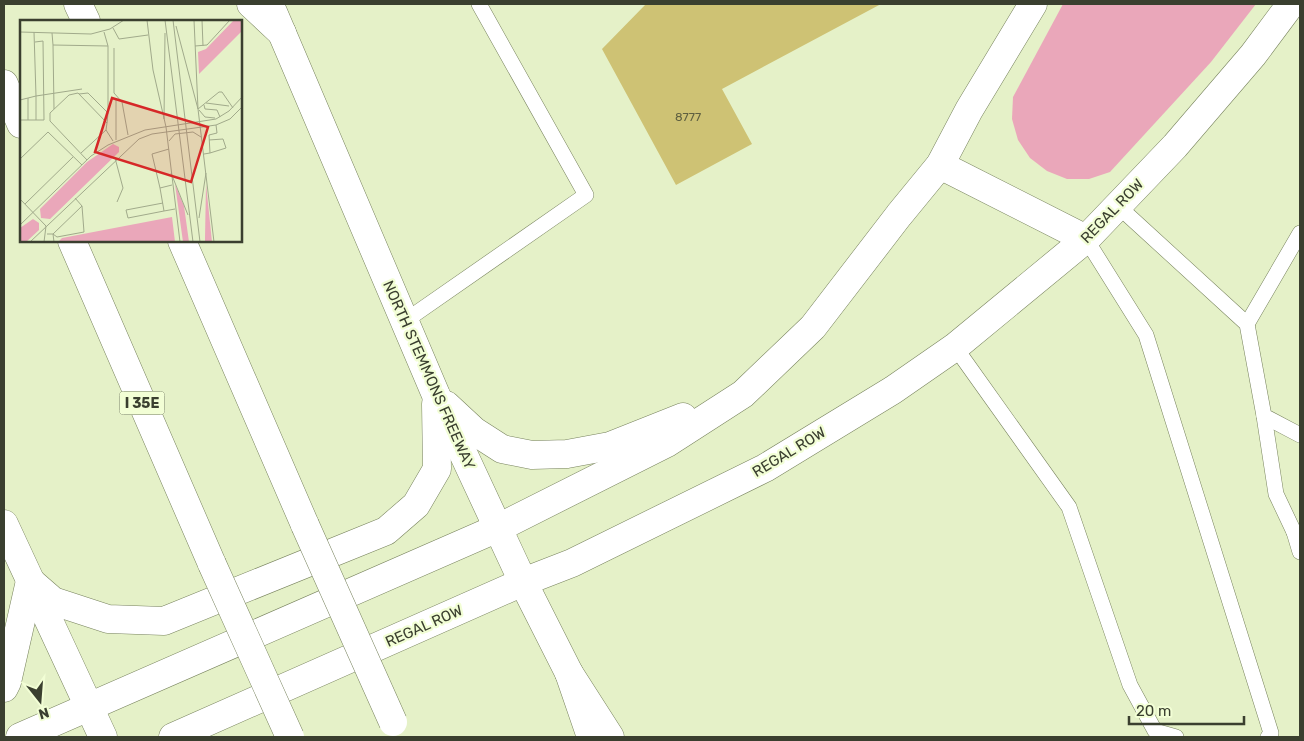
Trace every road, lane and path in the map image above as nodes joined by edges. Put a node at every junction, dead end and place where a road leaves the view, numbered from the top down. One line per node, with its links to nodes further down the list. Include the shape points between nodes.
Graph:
1 (78, 4): 7 (main road)
2 (251, 4): 8 (main road)
3 (269, 4): 8 (main road, NORTH STEMMONS FREEWAY)
4 (479, 4): 17 (lane, via 586,195)
5 (1032, 4): 11 (main road)
6 (1292, 4): 12 (main road, REGAL ROW, via 1175,146)
7 (86, 20)
8 (282, 33): 17 (main road, NORTH STEMMONS FREEWAY)
9 (4, 84): 10 (main road)
10 (20, 122)
11 (940, 165): 14 (main road); 20 (main road, via 812,327)
12 (1118, 206): 14 (main road, REGAL ROW); 18 (lane)
13 (1300, 233): 18 (lane)
14 (1086, 239): 19 (main road, REGAL ROW); 41 (lane, via 1146,335 1271,733)
15 (72, 242): 37 (main road, I 35E, bridge)
16 (182, 242): 33 (main road, bridge)
17 (404, 321): 21 (main road, NORTH STEMMONS FREEWAY)
18 (1247, 324): 22 (lane)
19 (955, 347): 29 (main road, REGAL ROW, via 893,390 765,468 580,559); 40 (lane, via 1069,507 1130,685 1155,731)
20 (743, 394): 21 (main road, via 610,446 567,454 532,455 502,449 474,431); 25 (main road, via 667,443)
21 (436, 395): 25 (main road, NORTH STEMMONS FREEWAY); 28 (main road, via 437,469 416,505 386,531 164,621 108,619 53,601)
22 (1264, 416): 23 (lane); 26 (lane, via 1276,494)
23 (1300, 436)
24 (4, 524): 28 (main road)
25 (498, 528): 29 (main road, NORTH STEMMONS FREEWAY); 32 (main road)
26 (1297, 534): 27 (lane)
27 (1300, 552)
28 (30, 581): 31 (main road); 32 (main road)
29 (523, 582): 30 (main road, NORTH STEMMONS FREEWAY); 36 (main road, REGAL ROW)
30 (569, 674): 38 (main road); 39 (main road, NORTH STEMMONS FREEWAY)
31 (4, 688)
32 (89, 706): 34 (main road); 35 (main road)
33 (397, 730)
34 (20, 737)
35 (103, 737)
36 (173, 737)
37 (290, 737)
38 (591, 737)
39 (610, 737)
40 (1176, 737)
41 (1268, 737)

